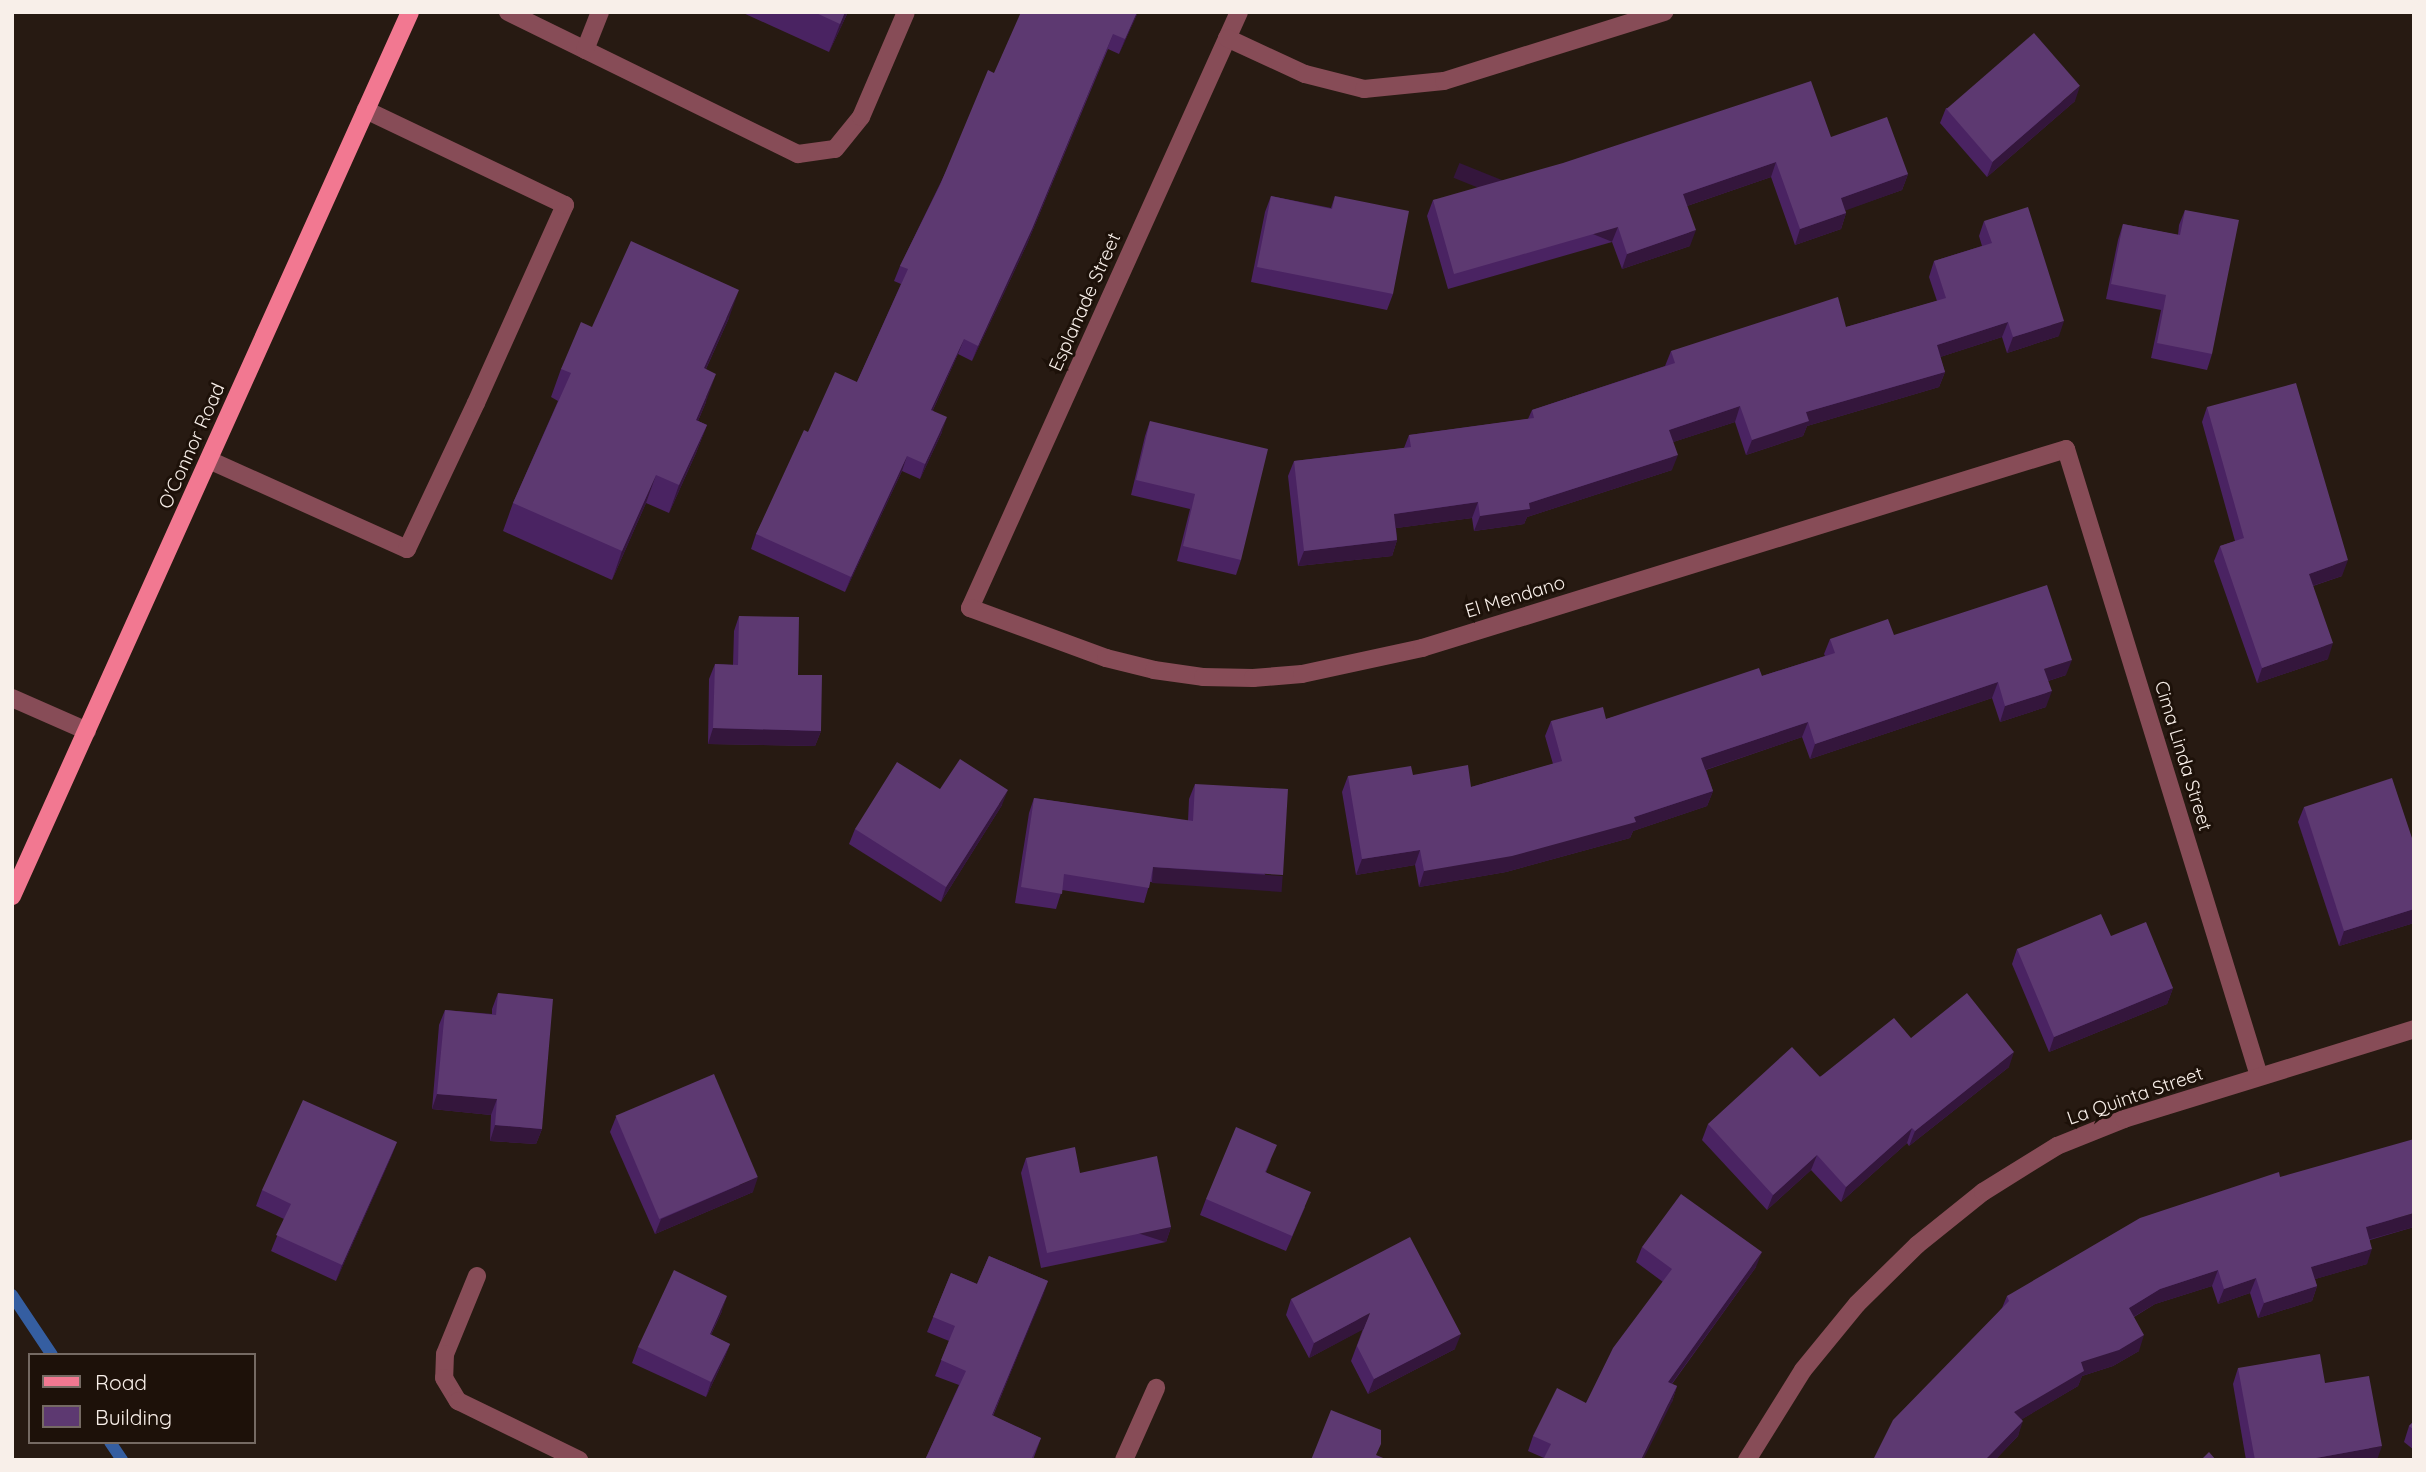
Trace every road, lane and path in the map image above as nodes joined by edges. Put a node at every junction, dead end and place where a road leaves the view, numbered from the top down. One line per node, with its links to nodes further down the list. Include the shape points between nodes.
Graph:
1 (410, 12): 9 (main road, O'Connor Road)
2 (508, 12): 8 (street)
3 (600, 12): 8 (street)
4 (906, 12): 8 (street, via 861,117 835,149 799,154)
5 (1239, 12): 7 (street, Esplanade Street)
6 (1664, 12): 7 (street, via 1444,81 1364,89 1305,74)
7 (1227, 38): 12 (street, Esplanade Street)
8 (585, 50)
9 (366, 110): 11 (main road, O'Connor Road); 11 (street, via 565,205 408,549)
10 (2066, 449): 12 (street, El Mendano, via 1422,648 1302,674 1215,677 1154,670 1106,658); 17 (street, Cima Linda Street)
11 (209, 460): 14 (main road, O'Connor Road)
12 (970, 608)
13 (12, 698): 14 (street)
14 (87, 731): 15 (main road, O'Connor Road)
15 (12, 896)
16 (2414, 1029): 17 (street, La Quinta Street)
17 (2259, 1076): 22 (street, La Quinta Street, via 2124,1119 2057,1146 1983,1192 1917,1245 1857,1304 1803,1370)
18 (477, 1276): 20 (street, via 445,1354 444,1378 458,1401)
19 (1156, 1388): 21 (street)
20 (579, 1460)
21 (1124, 1460)
22 (1747, 1460)

